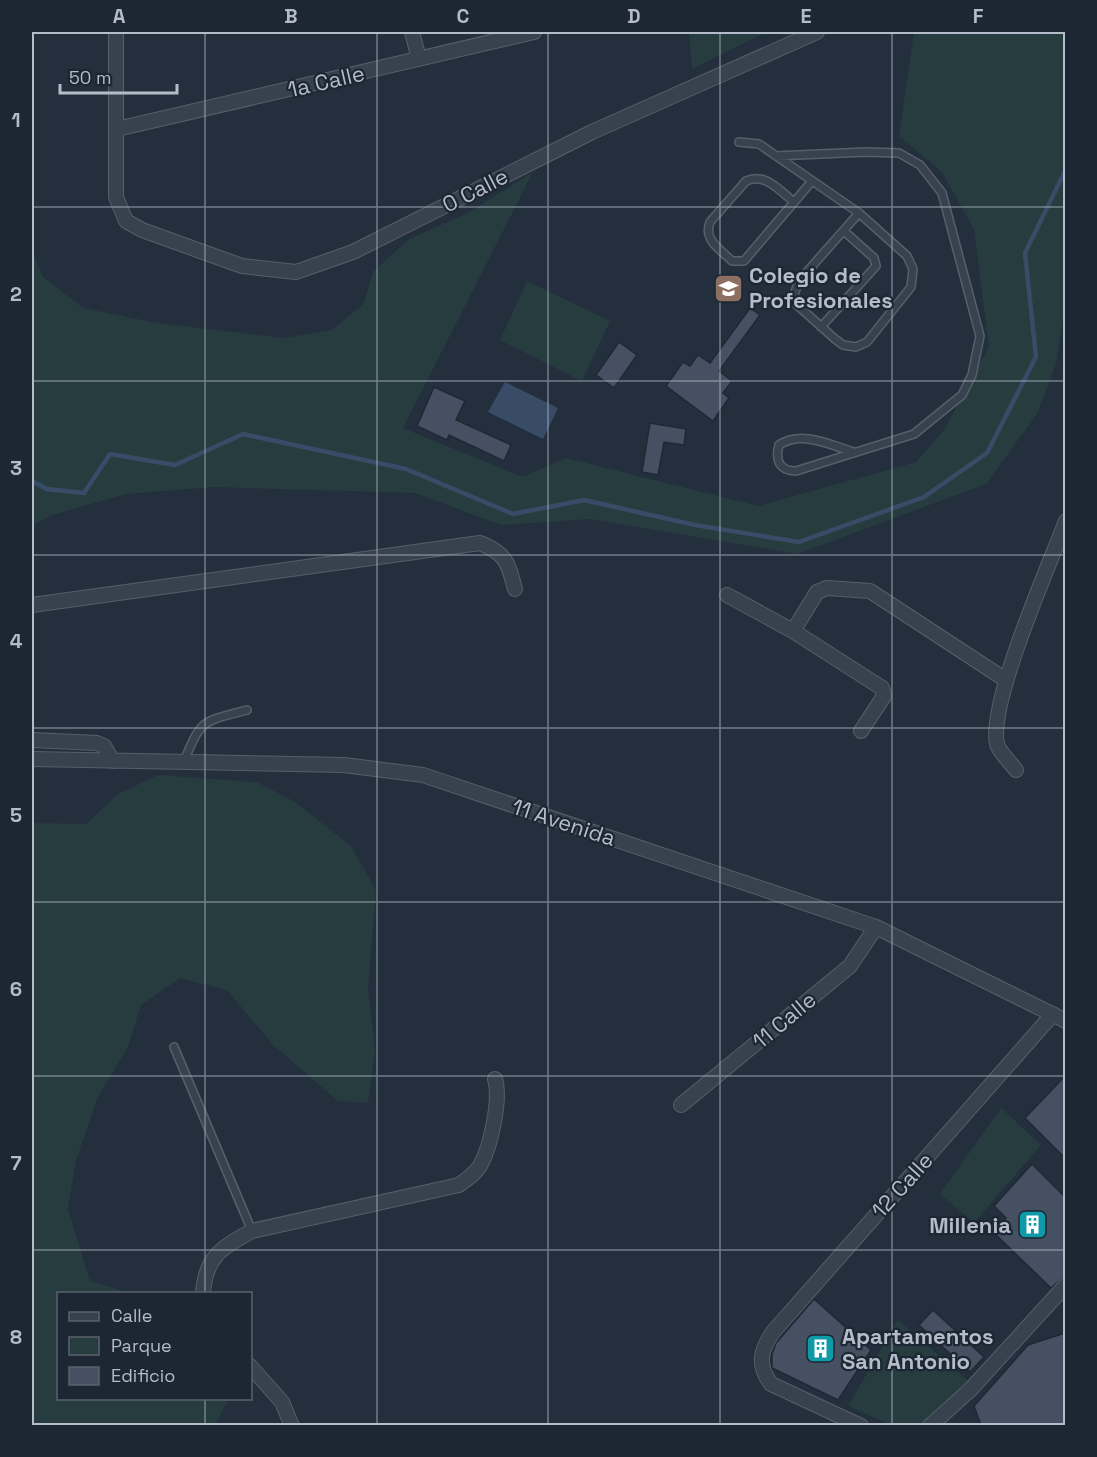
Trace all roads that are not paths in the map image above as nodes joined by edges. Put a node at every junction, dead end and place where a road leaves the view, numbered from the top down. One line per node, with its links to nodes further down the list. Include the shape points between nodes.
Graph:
1 (116, 32): 6 (street)
2 (412, 32): 5 (street)
3 (534, 32): 5 (street, 1a Calle)
4 (817, 32): 6 (street, 0 Calle, via 592,132 353,252 296,272 242,266 126,221 116,197)
5 (418, 59): 6 (street, 1a Calle)
6 (117, 129)
7 (739, 142): 8 (lane, via 759,144)
8 (776, 156): 9 (lane); 14 (lane, via 899,153 920,165 942,193 980,336 972,375 962,395 914,434)
9 (812, 181): 10 (lane); 11 (lane)
10 (794, 202): 10 (lane, via 744,261 732,261 709,239 710,222 754,178 763,178)
11 (859, 213): 12 (lane); 13 (lane, via 907,256 913,269 911,287 867,342 856,347 843,345)
12 (844, 231): 13 (lane, via 798,282 794,296 797,305); 13 (lane, via 873,258 876,266)
13 (822, 327)
14 (854, 452): 14 (lane, via 796,471 780,466 777,455 779,445 801,437)
15 (1065, 521): 20 (street)
16 (515, 589): 18 (street, via 508,561 496,549 480,543)
17 (727, 595): 19 (street)
18 (32, 605)
19 (793, 631): 20 (street, via 817,592 827,588 870,591); 22 (street, via 882,687 884,696)
20 (1006, 680): 27 (street, via 998,715 997,745)
21 (247, 710): 26 (lane, via 206,721)
22 (861, 730)
23 (32, 740): 25 (street, via 97,743 104,746)
24 (32, 759): 25 (street, 11 Avenida)
25 (113, 761): 26 (street, 11 Avenida)
26 (183, 761): 28 (street, 11 Avenida, via 344,765 423,775)
27 (1016, 770)
28 (876, 927): 29 (street, 11 Avenida); 32 (street, 11 Calle, via 850,966)
29 (1059, 1017): 38 (street, 12 Calle, via 763,1347 760,1360 771,1384)
30 (174, 1047): 33 (lane)
31 (495, 1079): 33 (street, via 498,1100 485,1154 471,1177 459,1185)
32 (681, 1105)
33 (252, 1231): 35 (street, via 216,1253 206,1273)
34 (1065, 1285): 39 (street, via 970,1390)
35 (203, 1292)
36 (252, 1368): 37 (street, via 282,1402)
37 (292, 1425)
38 (861, 1425)
39 (930, 1425)

